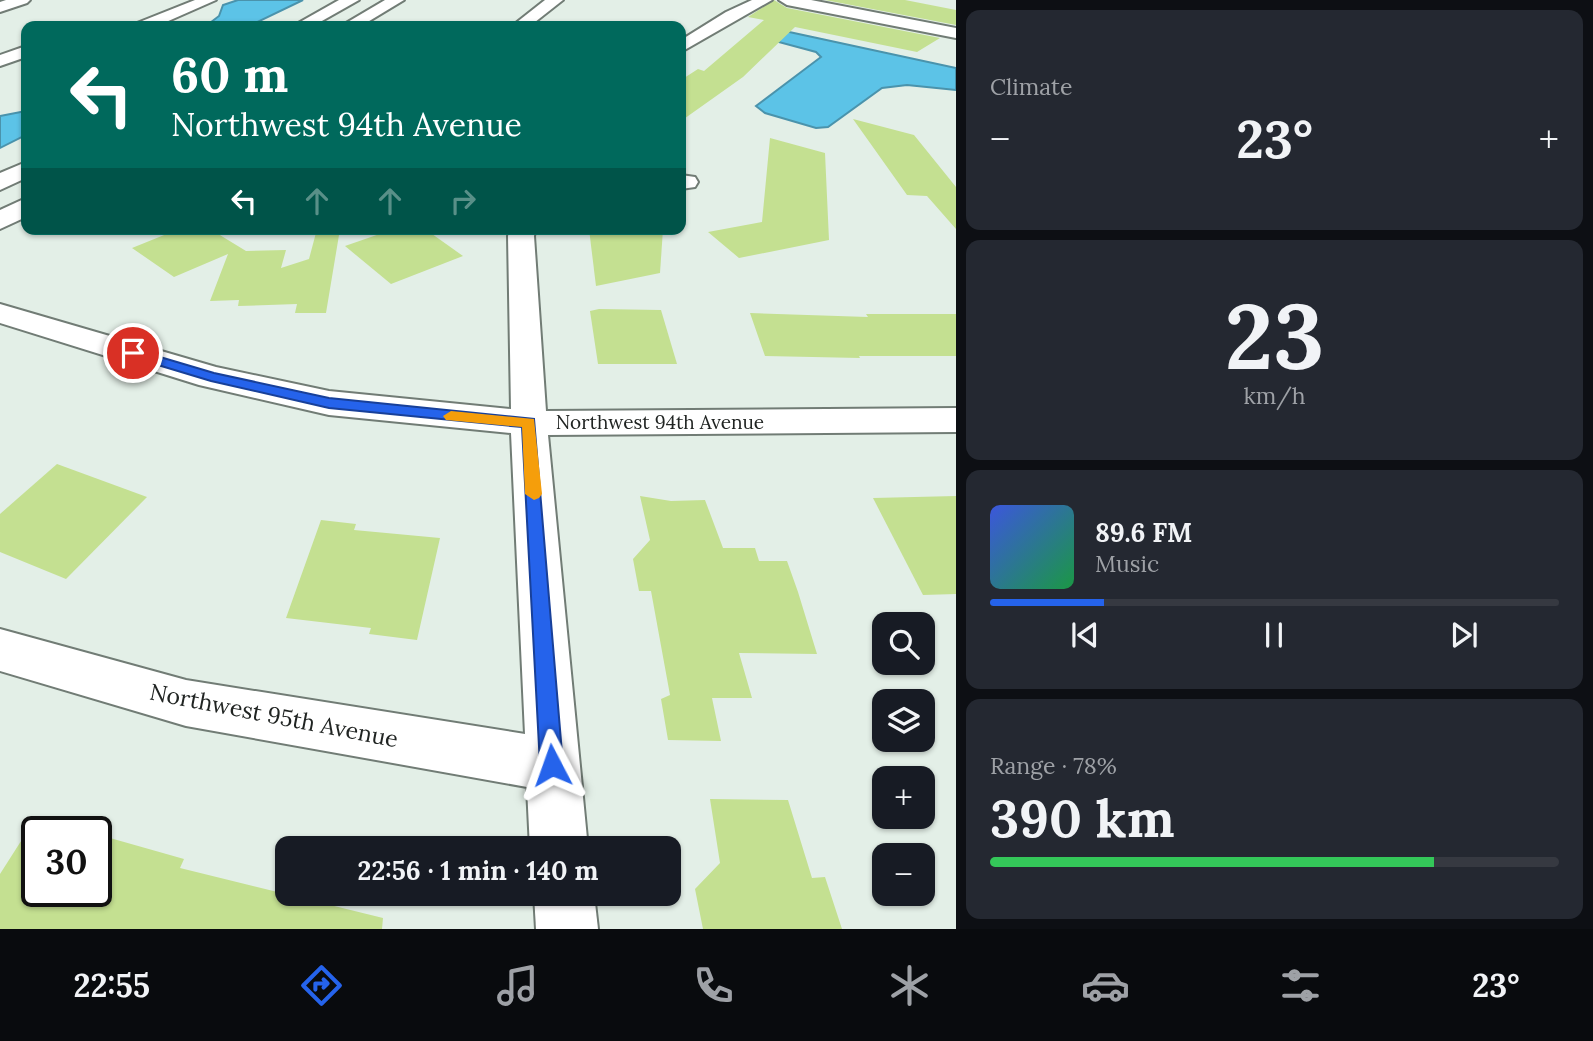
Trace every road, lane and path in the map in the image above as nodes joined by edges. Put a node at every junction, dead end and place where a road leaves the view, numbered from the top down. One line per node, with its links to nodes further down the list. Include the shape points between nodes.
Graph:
1 (22, 0): 8 (main road)
2 (208, 0): 9 (main road)
3 (351, 0): 10 (main road)
4 (396, 0): 11 (main road)
5 (555, 0): 12 (main road)
6 (764, 0): 15 (main road)
7 (787, 0): 13 (main road)
8 (0, 7)
9 (156, 21)
10 (311, 21)
11 (358, 21)
12 (527, 21)
13 (956, 33)
14 (0, 41): 16 (main road)
15 (686, 44)
16 (21, 45)
17 (21, 53): 18 (main road)
18 (0, 61)
19 (21, 172): 20 (main road)
20 (0, 183)
21 (21, 209): 22 (main road)
22 (0, 221)
23 (521, 235): 26 (main road)
24 (0, 313): 26 (main road, Northwest 94th Avenue, via 211,377 329,403)
25 (956, 420): 26 (main road, Northwest 94th Avenue)
26 (529, 423): 28 (main road)
27 (0, 650): 28 (main road, Northwest 95th Avenue, via 186,703)
28 (552, 765): 29 (main road)
29 (558, 836)
30 (565, 906): 31 (main road)
31 (567, 929)

